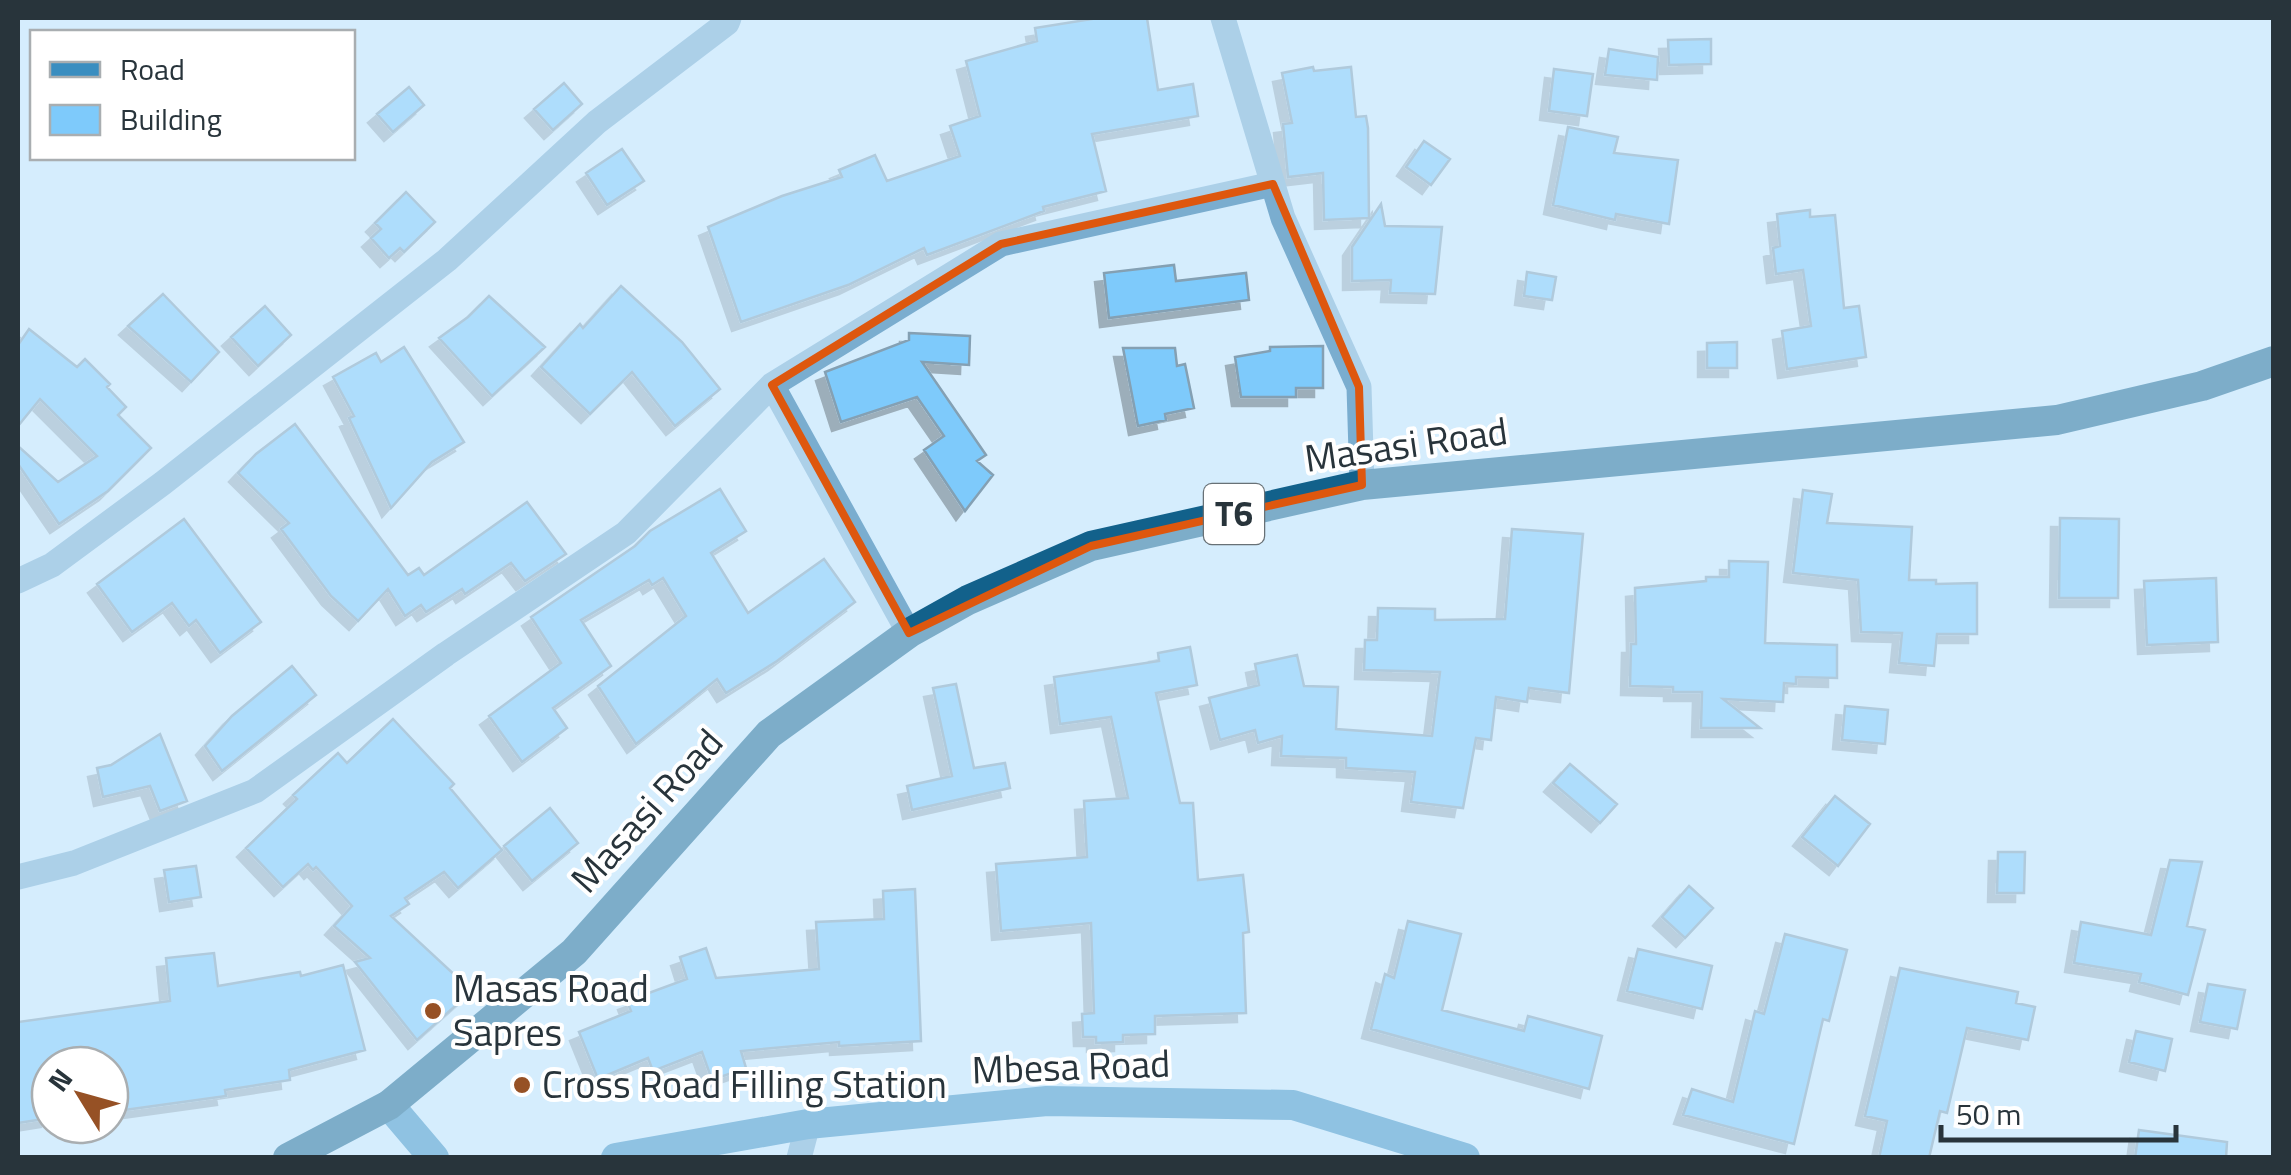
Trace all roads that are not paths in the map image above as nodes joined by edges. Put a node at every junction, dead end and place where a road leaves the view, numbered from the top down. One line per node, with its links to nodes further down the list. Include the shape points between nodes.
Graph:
1 (729, 18): 7 (street, via 598,122 447,260 163,483 52,565)
2 (1223, 18): 3 (street)
3 (1272, 184): 5 (street, via 1001,244); 6 (street, via 1360,387)
4 (2274, 361): 6 (highway, Masasi Road / T6, via 2202,386 2057,420)
5 (772, 385): 8 (street); 9 (street, via 626,533 255,790 74,863)
6 (1362, 485): 8 (highway, Masasi Road / T6, via 1091,546)
7 (18, 581)
8 (909, 633): 10 (highway, Masasi Road / T6, via 769,734 574,952)
9 (18, 877)
10 (390, 1105): 12 (highway, T6); 13 (main road)
11 (808, 1124): 14 (main road, Mbesa Road); 15 (street); 16 (main road, Mbesa Road, via 1047,1100 1293,1105)
12 (288, 1158)
13 (434, 1158)
14 (616, 1158)
15 (798, 1158)
16 (1465, 1158)

